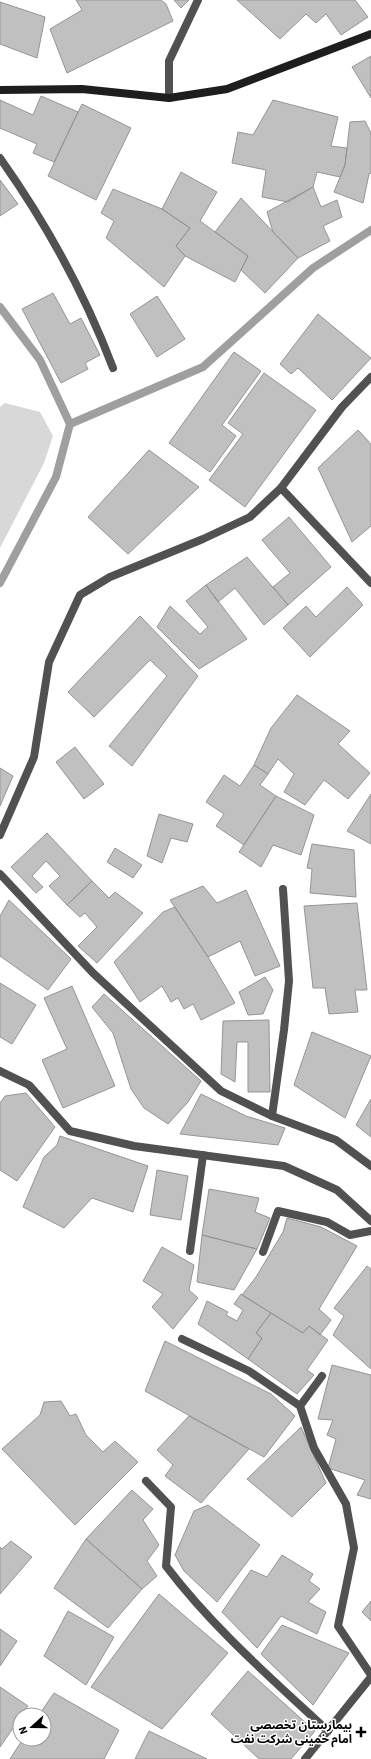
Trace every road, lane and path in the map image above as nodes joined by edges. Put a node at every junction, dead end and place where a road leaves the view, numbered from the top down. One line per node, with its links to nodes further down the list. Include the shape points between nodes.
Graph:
1 (198, 0): 4 (street, via 169,61)
2 (371, 34): 4 (street, via 227,89)
3 (0, 90): 4 (street, via 82,89)
4 (169, 98)
5 (0, 158): 6 (street, via 45,225 102,338)
6 (113, 368)
7 (371, 377): 8 (street, via 342,407)
8 (282, 488): 9 (street); 10 (street, via 250,517 110,577 80,595 49,662 34,757)
9 (371, 583)
10 (0, 835)
11 (0, 874): 14 (street, via 93,973 221,1091)
12 (283, 888): 14 (street, via 289,981)
13 (0, 1071): 15 (street, via 29,1085 70,1131 134,1146)
14 (272, 1116): 16 (street, via 336,1140)
15 (203, 1155): 17 (street, via 284,1166 337,1190); 19 (street)
16 (371, 1166)
17 (371, 1221)
18 (371, 1231): 20 (street, via 350,1235 327,1222 278,1211)
19 (190, 1251)
20 (263, 1252)
21 (182, 1339): 23 (street, via 249,1371)
22 (322, 1376): 23 (street)
23 (300, 1406): 25 (street, via 314,1448 346,1504 354,1548 338,1626)
24 (146, 1481): 26 (street, via 171,1507 166,1566 237,1647)
25 (371, 1676): 26 (street)
26 (328, 1731): 27 (street)
27 (305, 1759)

